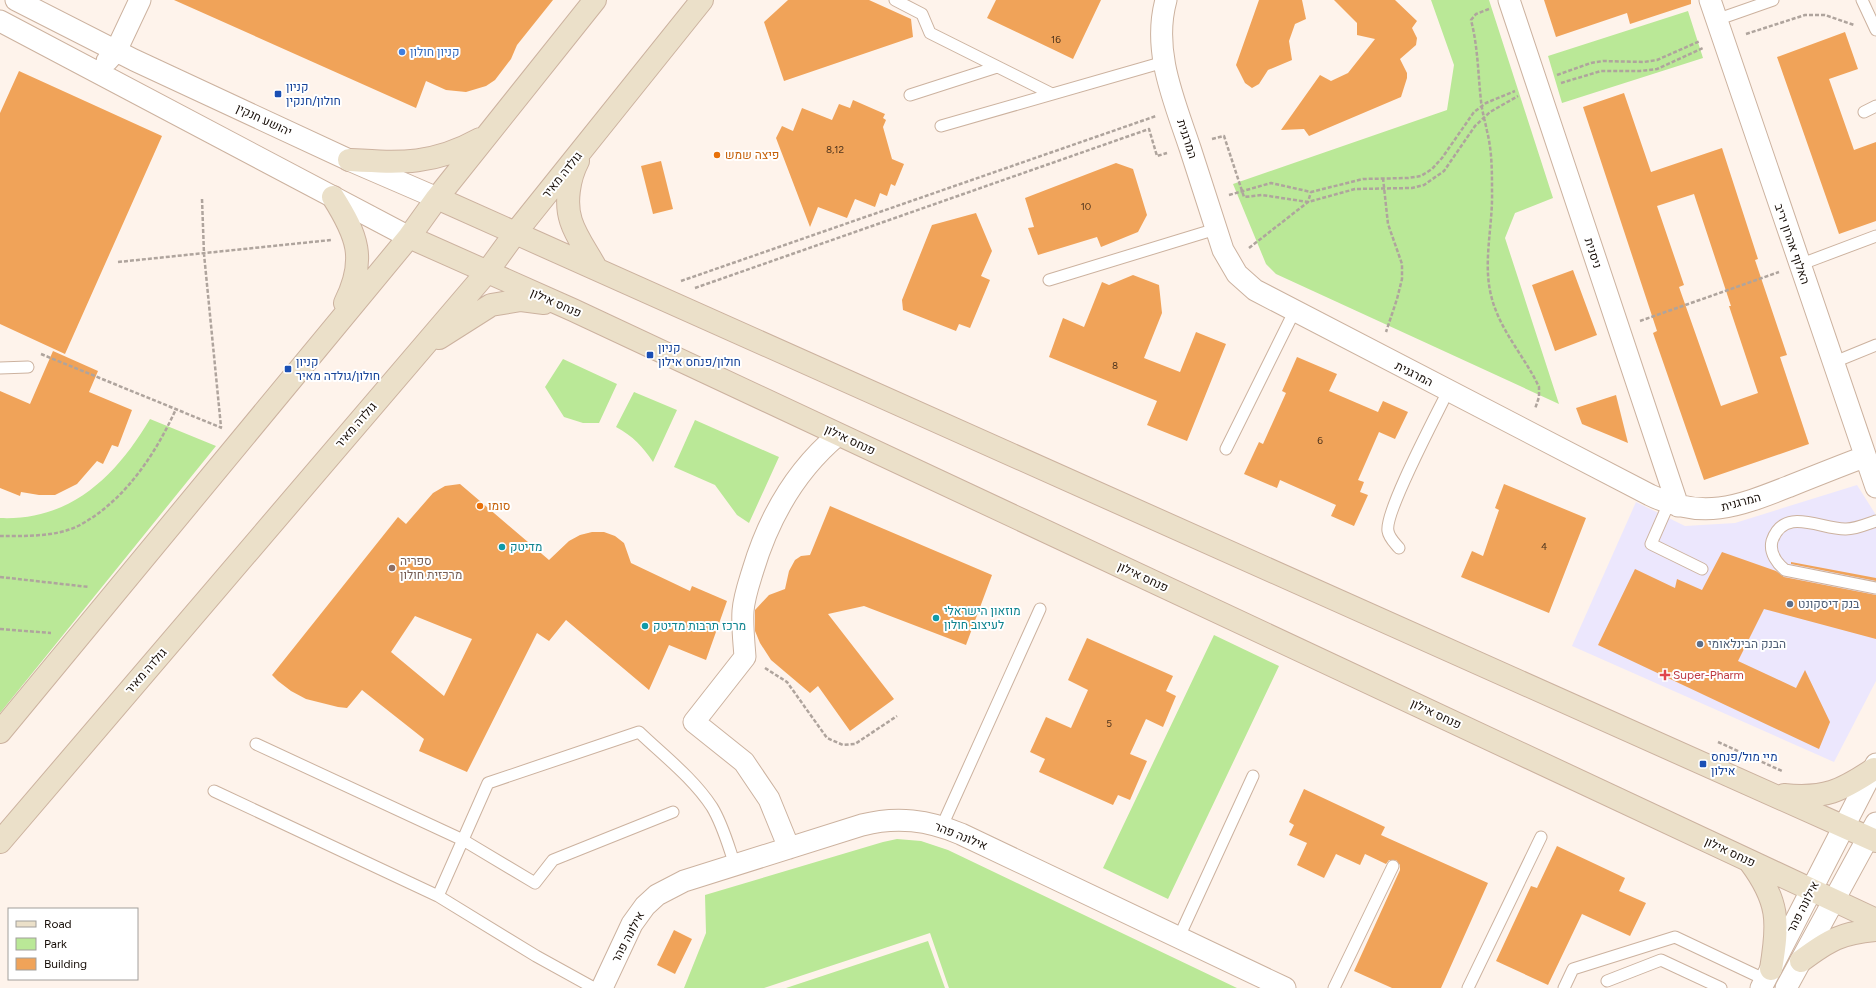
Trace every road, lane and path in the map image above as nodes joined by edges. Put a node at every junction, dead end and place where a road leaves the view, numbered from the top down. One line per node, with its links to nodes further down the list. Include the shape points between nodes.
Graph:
1 (16, 0): 16 (street, יהושע חנקין)
2 (140, 0): 14 (street)
3 (595, 0): 32 (street)
4 (702, 0): 33 (street, גולדה מאיר)
5 (895, 0): 22 (lane, via 922,14 930,33)
6 (1166, 0): 20 (street, המרגנית, via 1162,27)
7 (1710, 0): 11 (street, האלוף אהרון יריב)
8 (1773, 0): 11 (lane)
9 (1862, 0): 15 (lane)
10 (1509, 1): 23 (street, ניסנית); 27 (path, via 1476,14 1471,20 1477,45)
11 (1716, 20): 17 (street, האלוף אהרון יריב)
12 (0, 21): 21 (street)
13 (1855, 25): 17 (path, via 1825,15 1805,15)
14 (126, 28): 16 (street, via 111,37); 18 (street); 19 (street, via 128,45)
15 (1876, 30)
16 (96, 40): 18 (street, יהושע חנקין)
17 (1724, 41): 23 (path, via 1688,53 1657,68 1640,71 1601,70); 23 (path, via 1716,36 1690,44 1657,60 1591,63); 53 (street, האלוף אהרון יריב)
18 (116, 51): 19 (street, יהושע חנקין); 21 (street, via 102,67)
19 (134, 60): 35 (street, יהושע חנקין)
20 (1164, 62): 24 (lane); 28 (street, המרגנית)
21 (84, 66): 40 (street)
22 (997, 67): 24 (lane); 25 (lane)
23 (1538, 87): 27 (path, via 1486,103); 30 (path, via 1490,112); 61 (street, ניסנית)
24 (1052, 94): 31 (lane)
25 (910, 95)
26 (1876, 106): 29 (lane)
27 (1482, 107): 30 (path); 36 (path, via 1474,112 1432,169 1421,176)
28 (1177, 109): 34 (street, המרגנית); 57 (path)
29 (1864, 112)
30 (1484, 118): 37 (path, via 1470,132 1444,171 1433,180 1412,188); 72 (path, via 1491,150 1492,174 1488,278 1492,300 1508,336 1539,387 1539,397)
31 (942, 126)
32 (488, 134): 35 (street, via 461,150 421,161); 41 (street)
33 (590, 140): 46 (street, גולדה מאיר); 54 (street, via 575,167 570,186 569,209 571,222)
34 (1189, 146): 38 (path, via 1224,136); 43 (street, המרגנית); 58 (path, via 1157,156 1149,129)
35 (349, 160): 41 (street, יהושע חנקין)
36 (1383, 178): 37 (path); 39 (path, via 1357,180)
37 (1384, 188): 44 (path, via 1355,189); 64 (path, via 1388,224 1402,264 1402,279 1398,299)
38 (1241, 191): 39 (path, via 1271,183); 43 (path); 44 (path, via 1244,197 1262,195)
39 (1311, 192): 44 (path)
40 (333, 197): 47 (street); 49 (street)
41 (437, 198): 46 (street, יהושע חנקין); 47 (street)
42 (202, 199): 50 (path)
43 (1207, 202): 45 (street, המרגנית)
44 (1308, 202): 52 (path)
45 (1216, 229): 52 (street, המרגנית); 56 (lane)
46 (516, 232): 54 (street); 55 (street, גולדה מאיר)
47 (409, 236): 55 (street, פנחס אילון); 62 (street)
48 (1876, 236): 53 (lane)
49 (355, 237): 50 (path); 62 (street, via 358,269 354,285)
50 (204, 254): 51 (path); 71 (path)
51 (118, 262)
52 (1229, 263): 60 (street, המרגנית, via 1248,285)
53 (1799, 265): 61 (path); 65 (street, האלוף אהרון יריב)
54 (596, 268): 97 (street)
55 (487, 272): 59 (street, פנחס אילון); 66 (street, גולדה מאיר)
56 (1049, 280)
57 (675, 283)
58 (690, 290)
59 (573, 310): 66 (street, via 520,300 491,305 442,335); 73 (street, פנחס אילון)
60 (1294, 312): 64 (street, המרגנית); 75 (lane)
61 (1619, 329): 79 (street, ניסנית)
62 (326, 335): 74 (street)
63 (1876, 345): 65 (lane)
64 (1378, 355): 69 (street, המרגנית)
65 (1832, 363): 76 (street, האלוף אהרון יריב)
66 (408, 365): 104 (street, גולדה מאיר)
67 (28, 367): 68 (lane); 70 (path, via 38,352)
68 (0, 368)
69 (1448, 391): 72 (street, המרגנית); 82 (lane, via 1388,520 1390,538)
70 (176, 409): 71 (path); 81 (path, via 161,441 142,468 125,489 103,509 77,526 54,533)
71 (221, 427): 74 (path); 77 (path)
72 (1528, 432): 79 (street, המרגנית)
73 (838, 434): 90 (street, via 807,465 773,515 758,552 745,599); 106 (street, פנחס אילון)
74 (242, 437): 77 (street)
75 (1226, 449)
76 (1864, 457): 78 (street, האלוף אהרון יריב); 79 (street, המרגנית, via 1737,506 1707,509)
77 (224, 459): 86 (street)
78 (1876, 488)
79 (1673, 504): 83 (lane, via 1651,544)
80 (1876, 521): 85 (lane, via 1845,529 1808,522 1786,524 1779,530 1772,543 1773,555 1785,570)
81 (0, 536)
82 (1399, 548)
83 (1702, 569)
84 (0, 577): 86 (path)
85 (1876, 588)
86 (116, 590): 89 (street)
87 (1040, 609): 99 (lane)
88 (0, 629): 89 (path)
89 (79, 636): 92 (street)
90 (745, 657): 91 (path, via 787,682 827,738 843,745 855,744); 105 (street, via 694,722 744,762 769,799)
91 (897, 716)
92 (0, 732)
93 (256, 744): 103 (lane)
94 (1875, 766): 97 (street, via 1846,787 1821,795); 100 (street)
95 (1254, 776): 114 (lane)
96 (214, 790): 110 (lane)
97 (1775, 795): 100 (street)
98 (672, 812): 103 (lane, via 553,860 535,883)
99 (942, 826): 105 (street, אילונה פהר, via 912,820 882,821); 114 (street, אילונה פהר)
100 (1844, 826): 101 (street); 109 (street, אילונה פהר)
101 (1873, 834): 111 (street)
102 (1541, 837): 122 (lane)
103 (463, 840): 107 (lane, via 488,784 639,732 700,790 709,802 722,826); 110 (lane)
104 (0, 842)
105 (789, 848): 107 (street, אילונה פהר)
106 (1749, 861): 109 (street, פנחס אילון); 116 (street, via 1764,881 1773,902 1776,926)
107 (735, 865): 119 (street, אילונה פהר, via 679,883 650,900 632,924)
108 (1393, 866): 121 (lane)
109 (1811, 890): 111 (street, פנחס אילון); 116 (street, אילונה פהר)
110 (438, 896): 118 (lane)
111 (1835, 901): 112 (street, פנחס אילון); 115 (street, אילונה פהר)
112 (1876, 920)
113 (1876, 930): 115 (street, via 1840,936)
114 (1179, 937): 120 (street, אילונה פהר)
115 (1801, 961): 125 (street, אילונה פהר)
116 (1766, 979): 123 (lane, via 1675,937 1573,969)
117 (1607, 981): 124 (lane, via 1661,960)
118 (594, 988)
119 (602, 988)
120 (1285, 988)
121 (1334, 988)
122 (1468, 988)
123 (1564, 988)
124 (1722, 988)
125 (1786, 988)

